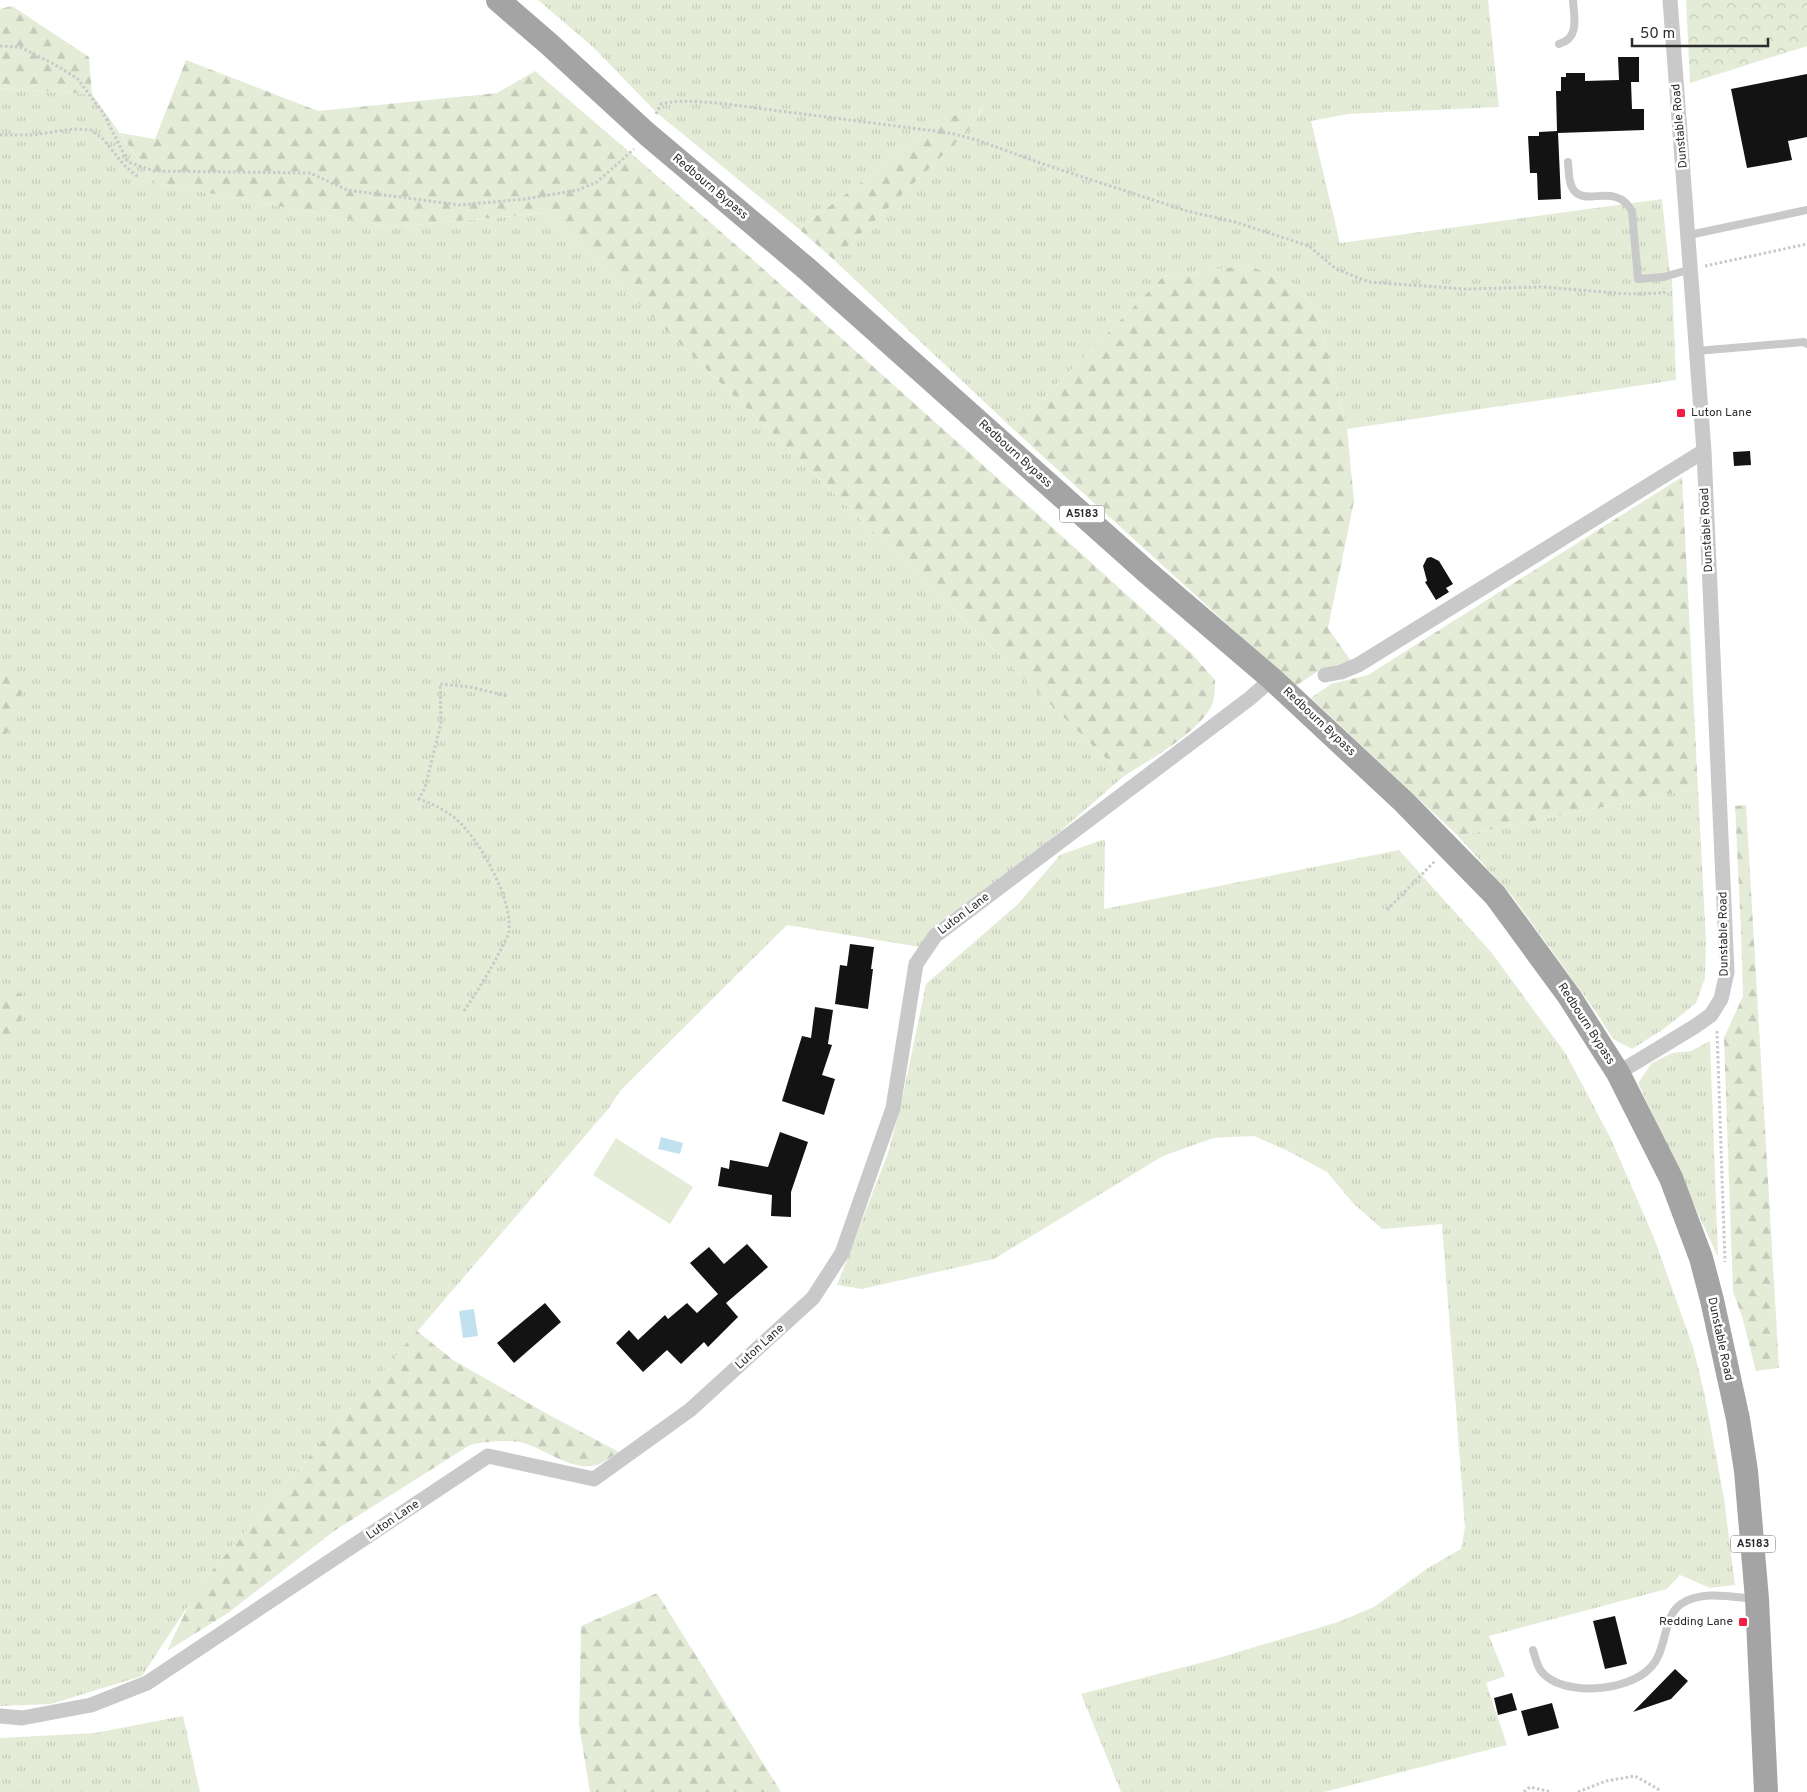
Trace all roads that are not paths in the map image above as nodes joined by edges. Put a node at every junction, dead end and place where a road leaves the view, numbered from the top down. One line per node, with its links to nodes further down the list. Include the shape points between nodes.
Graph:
1 (498, 0): 13 (main road, Redbourn Bypass / A5183)
2 (1573, 0): 4 (lane, via 1572,34 1567,42)
3 (1670, 0): 7 (street, Dunstable Road)
4 (1559, 44)
5 (1568, 162): 8 (lane, via 1570,184 1578,195 1607,194 1621,198 1629,205 1638,279 1664,278)
6 (1807, 210): 7 (lane)
7 (1689, 235): 8 (street, Dunstable Road)
8 (1691, 269): 10 (street, Dunstable Road)
9 (1807, 344): 10 (lane)
10 (1696, 352): 11 (street, Dunstable Road)
11 (1704, 451): 12 (street, via 1358,665); 14 (street, Dunstable Road, via 1727,972 1721,999 1711,1014)
12 (1325, 675)
13 (1272, 679): 14 (main road, Redbourn Bypass / A5183, via 1404,802 1495,895 1570,996); 17 (street, Luton Lane, via 935,936 916,964 893,1108 842,1253 813,1298 690,1410 594,1479 488,1456 147,1683 92,1705 22,1718)
14 (1618, 1072): 15 (main road, Dunstable Road / A5183, via 1671,1178 1701,1258 1738,1419)
15 (1757, 1599): 16 (lane, via 1710,1596 1694,1598 1679,1605 1667,1624 1660,1655 1651,1668 1642,1676 1621,1684 1593,1688 1555,1682 1541,1671); 18 (main road, Dunstable Road / A5183)
16 (1533, 1650)
17 (0, 1716)
18 (1766, 1792)

